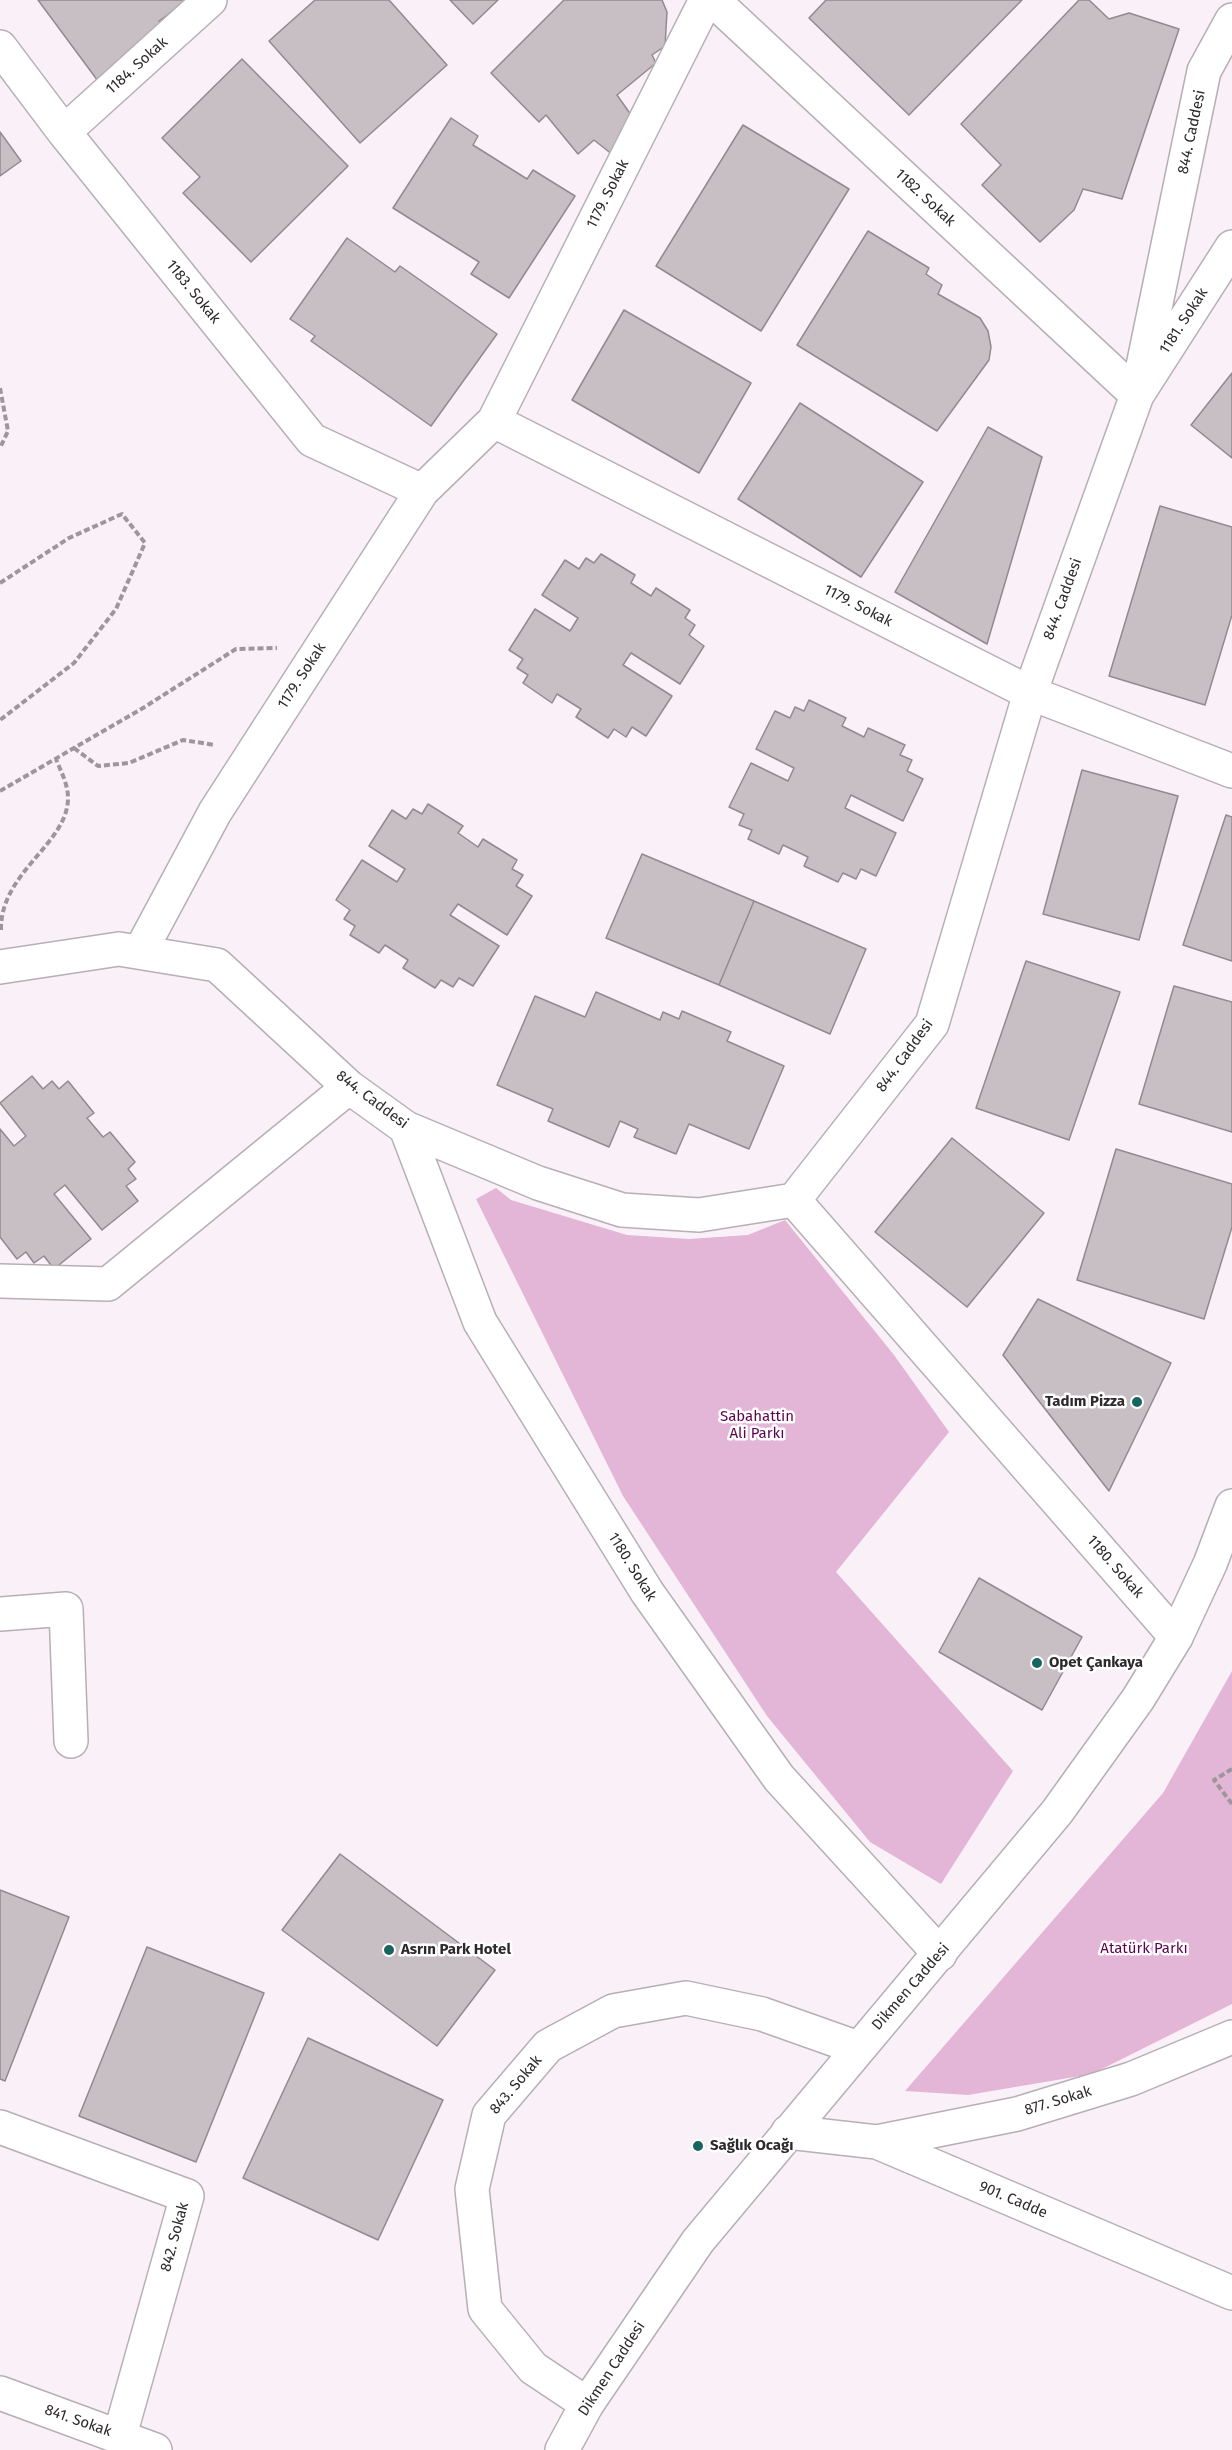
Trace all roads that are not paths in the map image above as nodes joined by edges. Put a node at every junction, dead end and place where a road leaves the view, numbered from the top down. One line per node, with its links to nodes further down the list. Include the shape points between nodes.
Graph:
1 (210, 0): 6 (street, 1184. Sokak)
2 (706, 0): 9 (street, 1179. Sokak)
3 (713, 0): 8 (street, 1182. Sokak)
4 (1232, 20): 8 (street, 844. Caddesi, via 1204,71)
5 (0, 47): 6 (street, 1183. Sokak)
6 (64, 132): 10 (street, 1183. Sokak, via 312,440)
7 (1232, 247): 8 (street, 1181. Sokak)
8 (1137, 395): 11 (street, 844. Caddesi)
9 (494, 421): 10 (street, 1179. Sokak); 11 (street, 1179. Sokak)
10 (422, 491): 13 (street, 1179. Sokak, via 215,812)
11 (1029, 693): 12 (street, 1179. Sokak); 17 (street, 844. Caddesi, via 932,1024)
12 (1232, 771)
13 (140, 952): 14 (street, 844. Caddesi, via 119,949); 15 (street, 844. Caddesi, via 217,965)
14 (3, 966)
15 (349, 1087): 16 (street, 844. Caddesi); 18 (street, via 108,1284)
16 (406, 1128): 17 (street, 844. Caddesi, via 538,1183 622,1210 699,1215); 23 (street, 1180. Sokak, via 480,1322 647,1592 779,1778)
17 (794, 1200): 21 (street, 1180. Sokak)
18 (0, 1281)
19 (1232, 1506): 21 (street, Dikmen Caddesi)
20 (0, 1614): 22 (street, via 66,1609)
21 (1176, 1637): 23 (street, Dikmen Caddesi, via 1138,1699 1057,1812)
22 (71, 1741)
23 (940, 1954): 25 (street, Dikmen Caddesi)
24 (1232, 2037): 28 (street, 877. Sokak, via 1131,2079 1017,2114)
25 (858, 2048): 27 (street, Dikmen Caddesi); 30 (street, 843. Sokak, via 762,2014 686,1998 613,2011 548,2046 489,2115 472,2189 485,2309 533,2368)
26 (0, 2127): 32 (street, 842. Sokak, via 187,2196)
27 (788, 2132): 28 (street, 901. Cadde); 30 (street, Dikmen Caddesi, via 698,2241)
28 (877, 2142): 29 (street, 901. Cadde)
29 (1232, 2293)
30 (587, 2404): 34 (street, Dikmen Caddesi)
31 (4, 2405): 32 (street, 841. Sokak)
32 (120, 2435): 33 (street, 841. Sokak)
33 (155, 2450)
34 (562, 2450)

